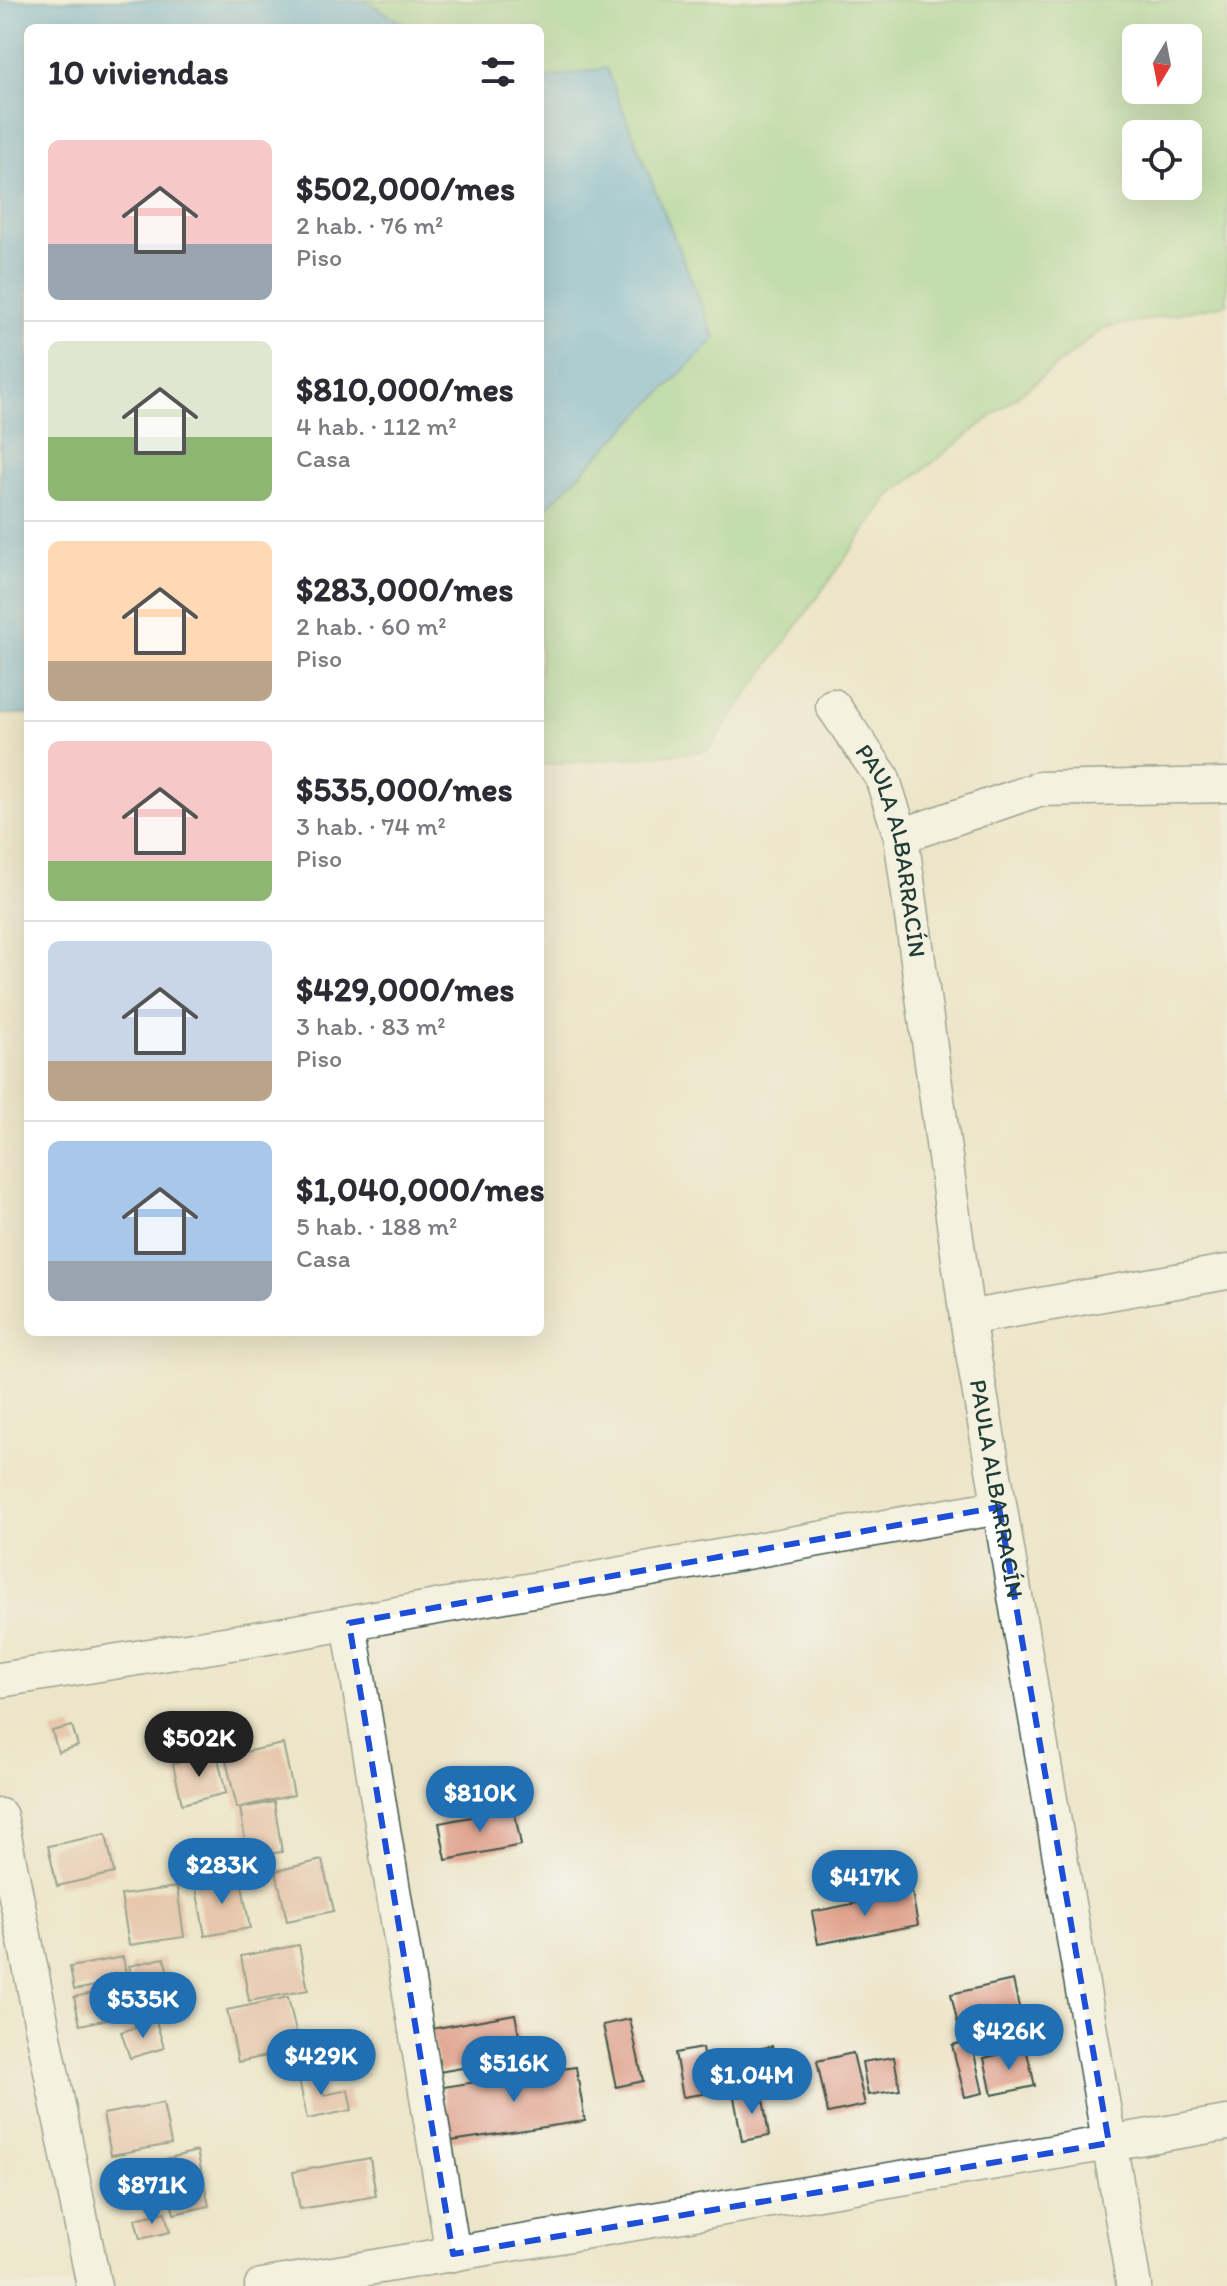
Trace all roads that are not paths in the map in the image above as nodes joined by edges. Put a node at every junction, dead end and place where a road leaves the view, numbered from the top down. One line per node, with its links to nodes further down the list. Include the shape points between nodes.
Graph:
1 (833, 706): 3 (street, PAULA ALBARRACÍN, via 882,777)
2 (1227, 785): 3 (street, via 1039,789)
3 (901, 836): 5 (street, PAULA ALBARRACÍN)
4 (1227, 1272): 5 (street)
5 (967, 1318): 6 (street, PAULA ALBARRACÍN)
6 (999, 1507): 7 (street); 11 (street, PAULA ALBARRACÍN)
7 (349, 1623): 8 (street); 12 (street)
8 (0, 1680)
9 (0, 1816): 13 (street)
10 (1227, 2123): 11 (street)
11 (1109, 2143): 12 (street); 15 (street, PAULA ALBARRACÍN)
12 (453, 2254): 14 (street)
13 (94, 2286)
14 (262, 2286)
15 (1134, 2286)

